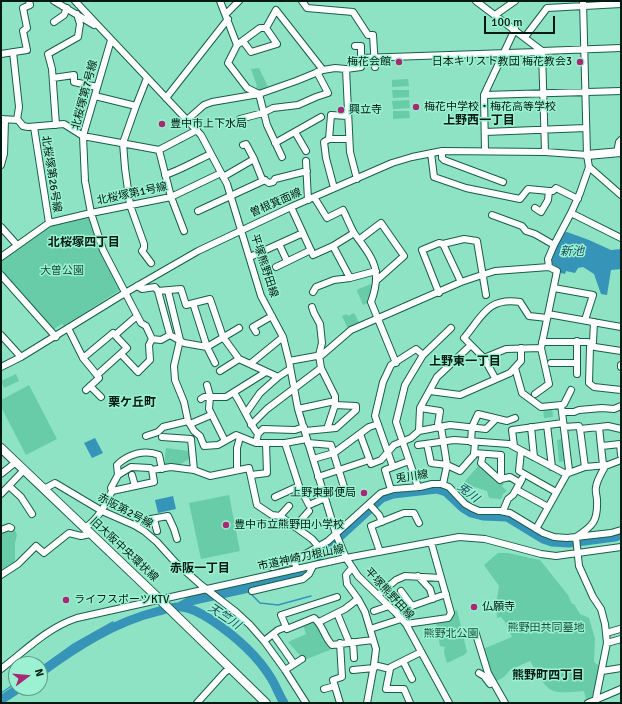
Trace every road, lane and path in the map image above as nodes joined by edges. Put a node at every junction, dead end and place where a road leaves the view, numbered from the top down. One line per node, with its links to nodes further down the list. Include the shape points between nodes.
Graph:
1 (29, 1): 26 (street, via 30,5 23,8 27,28 23,31 27,50)
2 (54, 1): 11 (street)
3 (75, 1): 16 (street, 平塚熊野田線)
4 (220, 1): 14 (street)
5 (239, 1): 14 (street)
6 (302, 1): 29 (street, via 307,8 353,12 368,35 373,36)
7 (476, 1): 13 (street)
8 (515, 1): 13 (street)
9 (583, 4): 10 (street); 19 (street, via 547,8); 24 (street)
10 (621, 4)
11 (67, 8): 12 (street); 15 (street, via 64,15)
12 (77, 14): 16 (street); 34 (street, via 80,24 78,37 48,54)
13 (496, 15): 18 (street)
14 (227, 16): 21 (street); 43 (street)
15 (54, 22)
16 (99, 27): 20 (street, 平塚熊野田線)
17 (266, 28): 21 (street, via 260,28); 21 (street, via 277,44 251,52); 33 (street, via 276,10)
18 (515, 29): 19 (street); 27 (street)
19 (525, 37): 25 (street)
20 (111, 40): 35 (street, 平塚熊野田線); 36 (street, 北桜塚第7号線)
21 (240, 43): 40 (street, via 228,63 247,88)
22 (355, 46): 30 (street, via 361,46)
23 (621, 48): 24 (street)
24 (584, 50): 25 (street); 38 (street)
25 (542, 51): 27 (street); 39 (street)
26 (14, 52): 28 (street); 50 (street, via 19,107)
27 (504, 53): 29 (street); 41 (street)
28 (1, 54)
29 (374, 57): 30 (street); 31 (street)
30 (362, 58): 32 (street, via 361,67)
31 (375, 67)
32 (346, 69): 33 (street); 46 (street)
33 (320, 71): 40 (street); 45 (street, via 328,93 298,105 273,108)
34 (53, 78): 36 (street, via 74,75 74,82); 52 (street)
35 (147, 78): 43 (street, 平塚熊野田線); 44 (street)
36 (97, 87): 42 (street, 北桜塚第7号線)
37 (621, 91): 38 (street)
38 (585, 92): 39 (street); 54 (street)
39 (544, 93): 41 (street); 56 (street)
40 (259, 94): 45 (street); 51 (street, via 212,102 204,105)
41 (484, 95): 58 (street)
42 (95, 96): 44 (street); 59 (street, 北桜塚第7号線)
43 (166, 98): 51 (street, 平塚熊野田線)
44 (136, 106): 64 (street)
45 (264, 113): 48 (street); 63 (street)
46 (348, 116): 60 (street); 61 (street, via 331,115)
47 (321, 117): 57 (street)
48 (240, 119)
49 (3, 120): 50 (street); 78 (street, via 4,154)
50 (17, 120): 53 (street, via 23,126)
51 (187, 120): 55 (street, 平塚熊野田線)
52 (56, 125): 53 (street); 59 (street, via 64,124)
53 (34, 127): 100 (street, 北桜塚第26号線)
54 (586, 128): 56 (street); 74 (street)
55 (197, 130): 66 (street); 73 (street, 平塚熊野田線)
56 (545, 130): 58 (street); 70 (street)
57 (295, 132): 63 (street); 67 (street)
58 (485, 132): 68 (street)
59 (84, 136): 64 (street); 97 (street, 北桜塚第7号線, via 85,182)
60 (349, 139): 61 (street); 83 (street)
61 (329, 140): 86 (street, via 324,142)
62 (621, 140): 71 (street)
63 (275, 143): 75 (street)
64 (123, 144): 66 (street); 93 (street)
65 (243, 145): 76 (street, via 246,144)
66 (159, 150): 81 (street)
67 (306, 151)
68 (485, 151): 69 (street, 曽根箕面線); 70 (street, 曽根箕面線)
69 (442, 152): 72 (street, 曽根箕面線); 85 (street, via 444,160)
70 (546, 152): 74 (street, 曽根箕面線)
71 (619, 152): 74 (main road)
72 (431, 153): 83 (street, 曽根箕面線, via 392,163); 87 (street, via 434,177 466,188 520,200 528,189)
73 (211, 154): 81 (street, via 179,171); 82 (street, 平塚熊野田線)
74 (587, 155): 79 (street)
75 (282, 157)
76 (254, 159): 82 (street, 北桜塚第1号線); 84 (street)
77 (306, 161): 80 (street)
78 (1, 165)
79 (589, 167): 88 (street); 92 (street)
80 (307, 170): 84 (street, via 269,183); 91 (street)
81 (165, 175): 90 (street)
82 (222, 175): 89 (street, 平塚熊野田線); 90 (street, 北桜塚第1号線)
83 (356, 179): 86 (street, 曽根箕面線)
84 (264, 180): 89 (street)
85 (503, 182)
86 (334, 188): 91 (street, 曽根箕面線)
87 (549, 191): 92 (street, via 556,188); 95 (street, via 548,200 541,212)
88 (621, 195)
89 (231, 196): 96 (street); 102 (street, 平塚熊野田線)
90 (171, 197): 93 (street, 北桜塚第1号線); 103 (street)
91 (311, 198): 94 (street, 曽根箕面線); 105 (street, via 327,218 343,210)
92 (578, 199): 98 (street)
93 (130, 205): 97 (street, 北桜塚第1号線); 117 (street, via 144,244 142,252)
94 (291, 207): 102 (street, 曽根箕面線); 104 (street)
95 (535, 208)
96 (198, 211)
97 (91, 213): 100 (street, 北桜塚第1号線); 131 (street, 北桜塚第7号線, via 104,250)
98 (571, 213): 106 (street); 111 (street)
99 (492, 215): 111 (street, via 522,226 526,231)
100 (49, 223): 110 (street)
101 (1, 227): 110 (street)
102 (241, 230): 115 (street, 平塚熊野田線); 126 (street, 曽根箕面線)
103 (184, 231)
104 (303, 232): 108 (street); 113 (street)
105 (354, 233): 107 (street); 112 (street)
106 (621, 238)
107 (360, 239): 120 (street, via 376,266); 124 (street, via 381,222 404,256)
108 (279, 244): 115 (street); 116 (street)
109 (443, 244): 121 (street, via 464,239 476,241); 125 (street); 132 (street, via 438,243 422,250)
110 (17, 245): 114 (street)
111 (554, 245): 119 (street, via 548,259)
112 (333, 246): 113 (street, via 313,255); 123 (street)
113 (311, 250): 116 (street)
114 (1, 257)
115 (250, 257): 137 (street, 平塚熊野田線, via 261,296)
116 (287, 261): 118 (street)
117 (151, 263)
118 (276, 267)
119 (549, 267): 121 (street); 127 (street, via 557,271)
120 (376, 271): 123 (street); 124 (street)
121 (482, 274): 125 (street); 133 (street)
122 (1, 275): 151 (street)
123 (350, 278): 130 (street, via 334,280 316,287)
124 (377, 280): 139 (street, via 371,302)
125 (461, 282): 132 (street)
126 (137, 286): 128 (street, via 142,289 155,287); 131 (street, 曽根箕面線)
127 (554, 288): 138 (street); 140 (street, via 593,295)
128 (158, 291): 129 (street); 150 (street)
129 (168, 291): 134 (street, via 181,289 186,305); 155 (street)
130 (313, 292)
131 (125, 293): 136 (street, 北桜塚第7号線); 144 (street, 曽根箕面線)
132 (439, 293): 139 (street)
133 (486, 295)
134 (193, 303): 152 (street, via 210,299); 160 (street)
135 (312, 307): 164 (street, via 320,324 322,343)
136 (138, 316): 149 (street); 154 (street, 北桜塚第7号線)
137 (272, 316): 147 (street, via 253,327); 153 (street, 平塚熊野田線)
138 (547, 316): 140 (street); 157 (street, via 529,316 520,302 501,302 484,312 464,338); 159 (street)
139 (378, 318): 164 (street, via 351,330); 171 (street)
140 (585, 320): 141 (street)
141 (594, 322): 143 (street); 158 (street)
142 (621, 323): 143 (street)
143 (621, 327)
144 (68, 328): 151 (street, 曽根箕面線); 167 (street)
145 (239, 328): 152 (street)
146 (451, 328): 165 (street)
147 (256, 332)
148 (1, 335): 166 (street)
149 (116, 335): 163 (street, via 126,348); 167 (street, via 114,333)
150 (170, 335): 154 (street, via 161,340); 155 (street)
151 (56, 337): 166 (street, 曽根箕面線)
152 (223, 337): 160 (street); 169 (street)
153 (283, 337): 170 (street, 平塚熊野田線); 175 (street)
154 (152, 339): 163 (street, via 149,345 150,360 138,372)
155 (180, 340): 160 (street); 206 (street, via 174,366 175,380)
156 (577, 341): 158 (street); 159 (street); 174 (street)
157 (471, 344): 168 (street); 188 (street, via 437,377)
158 (591, 344): 162 (street, via 595,347); 190 (street, via 589,383)
159 (541, 345): 161 (street); 192 (street, via 549,384)
160 (207, 347): 172 (street)
161 (521, 348): 168 (street, via 506,349); 178 (street, via 521,361)
162 (621, 351)
163 (120, 354): 183 (street)
164 (319, 355): 170 (street); 177 (street)
165 (423, 355): 171 (street, via 416,349); 228 (street, via 405,385 396,422)
166 (21, 357): 176 (street, 曽根箕面線)
167 (83, 358): 183 (street)
168 (484, 358): 185 (street)
169 (239, 359): 175 (street); 181 (street, via 223,369)
170 (289, 361): 179 (street, 平塚熊野田線)
171 (396, 362): 207 (street, via 383,382 375,416)
172 (215, 363)
173 (551, 363): 174 (street)
174 (577, 363): 182 (street)
175 (250, 364): 180 (street)
176 (1, 367)
177 (321, 368): 187 (street); 196 (street, via 336,396)
178 (515, 368): 185 (street, via 510,373); 197 (street, via 522,394 541,407)
179 (290, 369): 184 (street); 187 (street, 平塚熊野田線)
180 (266, 372): 184 (street); 191 (street)
181 (229, 374)
182 (577, 374)
183 (97, 375): 194 (street, via 99,378 88,388)
184 (278, 377): 202 (street, via 260,392)
185 (495, 378): 188 (street, via 460,395)
186 (207, 385): 193 (street)
187 (294, 388): 200 (street, 平塚熊野田線); 208 (street)
188 (430, 390): 199 (street)
189 (571, 390): 197 (street)
190 (621, 390)
191 (234, 393): 193 (street); 202 (street)
192 (535, 394)
193 (210, 396): 195 (street); 203 (street)
194 (101, 397)
195 (201, 399)
196 (335, 403): 200 (street); 216 (street); 216 (street, via 356,406 356,410 336,428)
197 (561, 405): 201 (street)
198 (621, 406): 201 (street, via 614,409)
199 (420, 408): 211 (street, via 440,411 438,424); 220 (street)
200 (298, 409): 215 (street, 平塚熊野田線)
201 (562, 412): 210 (street)
202 (246, 413): 208 (street)
203 (211, 415): 206 (street); 226 (street)
204 (496, 418): 205 (street); 212 (street, via 478,414); 217 (street)
205 (515, 418)
206 (189, 422): 221 (street, via 163,427); 226 (street, via 204,446 218,445)
207 (378, 424): 223 (street); 242 (street)
208 (251, 425): 222 (street)
209 (547, 425): 210 (street); 213 (street); 255 (street)
210 (563, 425): 218 (street, via 579,426); 264 (street, via 569,470)
211 (442, 427): 212 (street); 220 (street); 229 (street)
212 (472, 427): 217 (street); 230 (street)
213 (531, 427): 237 (street, via 512,430); 246 (street)
214 (599, 427): 218 (street); 219 (street); 238 (street)
215 (304, 429): 216 (street); 222 (street, via 263,429); 227 (street, 平塚熊野田線)
216 (327, 429)
217 (486, 429): 231 (street)
218 (580, 429): 256 (street)
219 (621, 429)
220 (419, 431): 228 (street)
221 (159, 433): 224 (street); 260 (street, via 192,439)
222 (258, 434): 232 (street)
223 (360, 434): 241 (street); 248 (street)
224 (146, 436)
225 (240, 436): 226 (street, via 236,435); 232 (street); 261 (street)
226 (225, 441)
227 (307, 441): 234 (street); 241 (street, via 331,445); 247 (street, 平塚熊野田線)
228 (403, 441): 242 (street, via 394,445); 250 (street)
229 (444, 441): 230 (street); 235 (street); 252 (street)
230 (473, 442): 231 (street); 243 (street)
231 (484, 442): 237 (street)
232 (256, 443): 233 (street)
233 (266, 443): 234 (street); 267 (street, via 267,473)
234 (285, 443): 275 (street)
235 (427, 444): 236 (street); 252 (street, via 431,463)
236 (418, 446)
237 (514, 446): 240 (street)
238 (602, 446): 245 (street, via 620,444); 253 (street)
239 (2, 450): 251 (main road, 旧大阪中央環状線)
240 (521, 451): 246 (street); 268 (street, via 519,471)
241 (334, 453): 247 (street); 262 (street)
242 (388, 453): 248 (street, via 382,460 371,464); 254 (street)
243 (474, 453): 244 (street); 252 (street, via 460,470)
244 (483, 454): 270 (street, via 481,463); 270 (street, via 501,455)
245 (621, 455)
246 (534, 457): 255 (street)
247 (313, 459): 269 (street, 平塚熊野田線)
248 (369, 460): 262 (street)
249 (621, 460): 253 (street)
250 (409, 461): 254 (street); 277 (street)
251 (14, 463): 259 (main road, 旧大阪中央環状線); 263 (street)
252 (447, 465): 272 (street)
253 (605, 465): 256 (street); 307 (street, via 597,483 595,522)
254 (392, 467): 279 (street, via 385,470)
255 (552, 467): 264 (street)
256 (585, 467): 264 (street)
257 (150, 468): 265 (street, via 131,467)
258 (162, 469): 260 (street, via 172,467); 265 (street, via 159,455 140,453 131,455 117,465); 274 (street, via 152,470 154,482)
259 (24, 470): 273 (street); 278 (main road, 旧大阪中央環状線)
260 (194, 470): 261 (street, via 210,476)
261 (237, 470): 267 (street, via 249,468)
262 (339, 470): 269 (street); 276 (street)
263 (1, 474)
264 (566, 474): 282 (street)
265 (118, 475): 281 (street)
266 (132, 475): 274 (street)
267 (251, 475): 293 (street, via 257,505 272,515)
268 (524, 475): 271 (street); 282 (street)
269 (318, 477): 285 (street, 平塚熊野田線)
270 (501, 479): 271 (street, via 510,477)
271 (520, 483): 280 (street)
272 (443, 484): 277 (street, 兎川線); 291 (street, 兎川線, via 472,508)
273 (9, 486): 283 (street); 292 (street)
274 (135, 486): 281 (street)
275 (298, 486): 284 (street); 285 (street, via 309,505)
276 (344, 487)
277 (418, 487): 279 (street, 兎川線)
278 (44, 489): 289 (street, 赤阪第2号線, via 55,483); 304 (main road, 旧大阪中央環状線)
279 (391, 490): 287 (street, 兎川線, via 381,493)
280 (517, 490): 288 (street); 291 (street, via 508,499)
281 (112, 491): 289 (street)
282 (556, 492): 288 (street)
283 (1, 494)
284 (275, 497)
285 (325, 498): 305 (street, 平塚熊野田線)
286 (289, 506): 293 (street)
287 (371, 506): 295 (street); 305 (street, 兎川線)
288 (548, 507): 300 (street)
289 (102, 511): 297 (street, 赤阪第2号線); 304 (street)
290 (309, 511): 298 (street)
291 (503, 512): 300 (street, 兎川線, via 516,516)
292 (32, 514)
293 (280, 516): 298 (street)
294 (154, 519): 297 (street, via 140,521); 303 (street); 306 (street, via 168,516)
295 (382, 522): 296 (street, via 404,513 414,513); 311 (street, via 371,526)
296 (419, 523)
297 (134, 525): 322 (street, 赤阪第2号線, via 157,542)
298 (295, 527): 309 (street)
299 (11, 528): 301 (street)
300 (536, 529): 307 (street, 兎川線, via 554,537)
301 (1, 530)
302 (621, 530): 307 (street, 兎川線)
303 (157, 531)
304 (86, 534): 319 (street, via 69,533 44,553 36,546 18,564); 330 (main road, 旧大阪中央環状線)
305 (337, 537): 309 (street, 兎川線); 313 (street, 平塚熊野田線)
306 (177, 539)
307 (576, 540): 312 (street)
308 (431, 542): 311 (street, 市道神崎刀根山線); 312 (street, 市道神崎刀根山線, via 459,537 485,539 541,554); 321 (street)
309 (319, 547): 314 (street, 兎川線)
310 (621, 547): 312 (street, 市道神崎刀根山線)
311 (380, 552): 313 (street, 市道神崎刀根山線)
312 (578, 554): 345 (street, via 580,570 601,609)
313 (346, 558): 315 (street, 市道神崎刀根山線); 317 (street, 平塚熊野田線)
314 (296, 560): 316 (street, 兎川線); 318 (street)
315 (313, 566): 318 (street, 市道神崎刀根山線); 323 (street, via 302,580)
316 (272, 567)
317 (352, 568): 326 (street, 平塚熊野田線); 328 (street, via 346,575 347,584)
318 (296, 570): 322 (street, 市道神崎刀根山線)
319 (1, 575)
320 (418, 576): 321 (street); 326 (street, via 400,578); 329 (street, via 430,589)
321 (441, 578): 325 (street)
322 (206, 589): 330 (street, 市道神崎刀根山線); 349 (street, 赤阪第2号線, via 236,612)
323 (252, 590)
324 (401, 591): 332 (street)
325 (446, 594): 329 (street); 340 (street, via 451,613 448,618)
326 (378, 595): 331 (street, 平塚熊野田線)
327 (337, 597): 333 (street)
328 (358, 599): 336 (street); 342 (street)
329 (433, 599): 332 (street)
330 (162, 602): 360 (street, 市道神崎刀根山線, via 64,622); 361 (main road, 旧大阪中央環状線)
331 (389, 606): 334 (street); 335 (street, 平塚熊野田線)
332 (412, 606): 335 (street)
333 (299, 609): 338 (street); 341 (street, via 281,615)
334 (374, 611)
335 (395, 612): 337 (street, 平塚熊野田線)
336 (336, 613): 339 (street); 350 (street)
337 (401, 618): 340 (street, 平塚熊野田線); 342 (street)
338 (304, 622): 339 (street, via 314,618); 341 (street, via 287,629)
339 (319, 622): 351 (street, via 329,642)
340 (406, 624): 353 (street, 平塚熊野田線)
341 (286, 627): 346 (street)
342 (370, 629): 348 (street)
343 (620, 629): 345 (street)
344 (475, 631): 369 (street, via 488,673)
345 (606, 633): 352 (street)
346 (273, 634): 349 (street); 357 (street)
347 (621, 638): 352 (street)
348 (373, 640): 350 (street); 358 (street, via 376,649)
349 (264, 642): 363 (street, 赤阪第2号線)
350 (351, 642): 351 (street); 354 (street)
351 (340, 643): 368 (street, via 342,677 333,680)
352 (607, 643): 365 (street)
353 (421, 652): 356 (street); 372 (street, 平塚熊野田線)
354 (354, 658)
355 (302, 659): 357 (street)
356 (403, 661): 362 (street); 367 (street)
357 (294, 664): 363 (street)
358 (374, 667): 362 (street); 364 (street); 378 (street)
359 (621, 668): 365 (street)
360 (1, 669)
361 (230, 669): 374 (street); 375 (main road, 旧大阪中央環状線)
362 (390, 669): 379 (street, via 386,688 404,689)
363 (285, 670): 376 (street, 赤阪第2号線)
364 (354, 670)
365 (602, 670): 373 (street)
366 (479, 673): 369 (street)
367 (412, 679)
368 (335, 686): 370 (street); 377 (street)
369 (496, 688): 380 (street)
370 (324, 689)
371 (621, 689): 373 (street)
372 (450, 702)
373 (595, 702): 381 (street)
374 (197, 703)
375 (266, 703)
376 (306, 703)
377 (340, 703)
378 (367, 703)
379 (410, 703)
380 (505, 703)
381 (588, 703)

